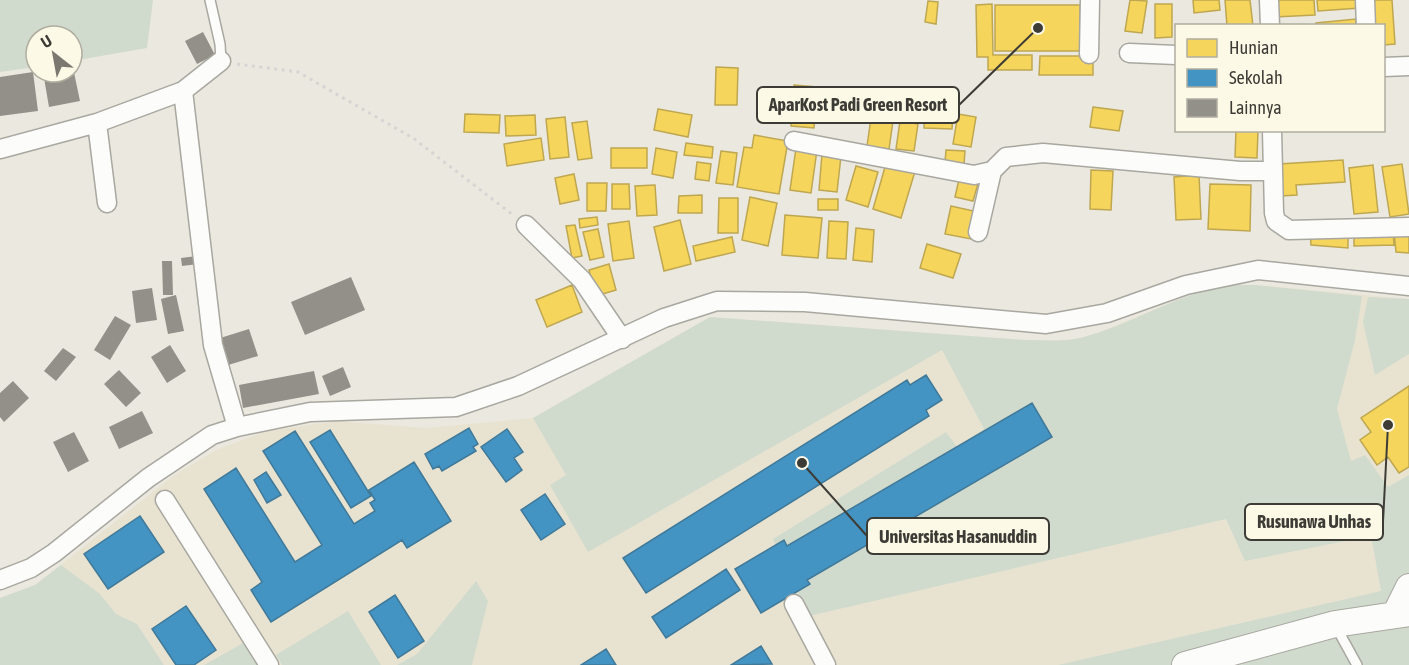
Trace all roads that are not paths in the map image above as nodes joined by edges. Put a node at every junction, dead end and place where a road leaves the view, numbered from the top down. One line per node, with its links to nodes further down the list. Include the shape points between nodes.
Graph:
1 (210, 0): 10 (lane)
2 (1090, 0): 8 (street)
3 (1269, 0): 5 (street)
4 (1365, 0): 6 (street)
5 (1270, 24)
6 (1366, 24)
7 (1129, 53): 9 (street)
8 (1089, 54)
9 (1175, 55)
10 (221, 61): 13 (street)
11 (1409, 66): 12 (street)
12 (1385, 68)
13 (183, 92): 14 (street); 26 (street, via 213,345)
14 (97, 123): 17 (street); 20 (street)
15 (1272, 132): 19 (street)
16 (794, 141): 18 (street, via 974,175)
17 (0, 149)
18 (992, 171): 19 (street, via 1006,157 1043,153); 23 (street)
19 (1273, 171): 22 (street, via 1276,221 1289,230)
20 (107, 203)
21 (526, 225): 25 (street, via 582,280)
22 (1409, 227)
23 (978, 232)
24 (1409, 286): 25 (street, via 1258,270 1186,285 1107,313 1046,324 805,302 717,301 664,318)
25 (622, 339): 26 (street, via 518,386 456,407)
26 (234, 414): 28 (street, via 212,435 54,553 31,568)
27 (165, 500): 33 (street)
28 (0, 580)
29 (1409, 587): 31 (street)
30 (794, 604): 34 (street)
31 (1402, 613): 32 (street)
32 (1335, 624): 35 (street); 36 (lane)
33 (268, 665)
34 (826, 665)
35 (1185, 665)
36 (1358, 665)

